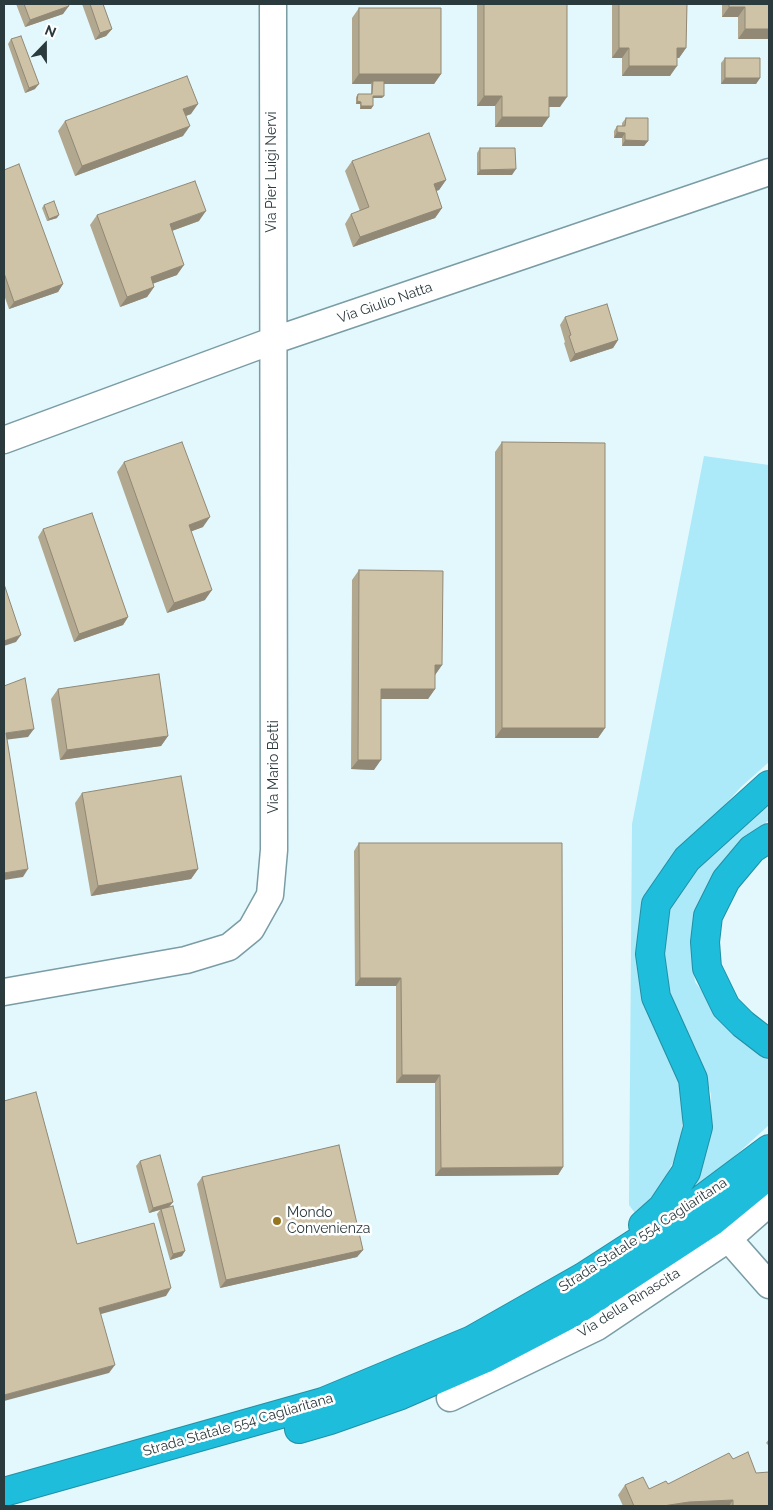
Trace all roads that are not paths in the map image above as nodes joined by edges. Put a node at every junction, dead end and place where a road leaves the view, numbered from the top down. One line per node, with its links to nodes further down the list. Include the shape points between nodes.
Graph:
1 (273, 4): 3 (street, Via Pier Luigi Nervi)
2 (769, 172): 3 (street, Via Giulio Natta)
3 (272, 341): 4 (street, Via Giulio Natta); 7 (street, Via Mario Betti, via 274,850 270,895 251,928 229,947 186,960)
4 (4, 440)
5 (769, 785): 13 (highway, via 687,859 656,904 650,954 656,997 693,1079 698,1127 686,1172 662,1208)
6 (769, 838): 8 (highway, via 752,849 726,880 708,916 705,942 707,968 726,1007)
7 (4, 992)
8 (769, 1044)
9 (769, 1149): 13 (highway, Strada Statale 554 Cagliaritana, via 690,1208)
10 (769, 1175): 12 (highway, Strada Statale 554 Cagliaritana)
11 (769, 1204): 12 (street, Via della Rinascita)
12 (721, 1230): 14 (street); 15 (street, Via della Rinascita, via 597,1327); 17 (highway, Strada Statale 554 Cagliaritana, via 484,1359 401,1395 330,1420)
13 (583, 1278): 16 (highway, Strada Statale 554 Cagliaritana, via 472,1340 323,1402)
14 (769, 1285)
15 (450, 1398)
16 (4, 1492)
17 (20, 1506)

